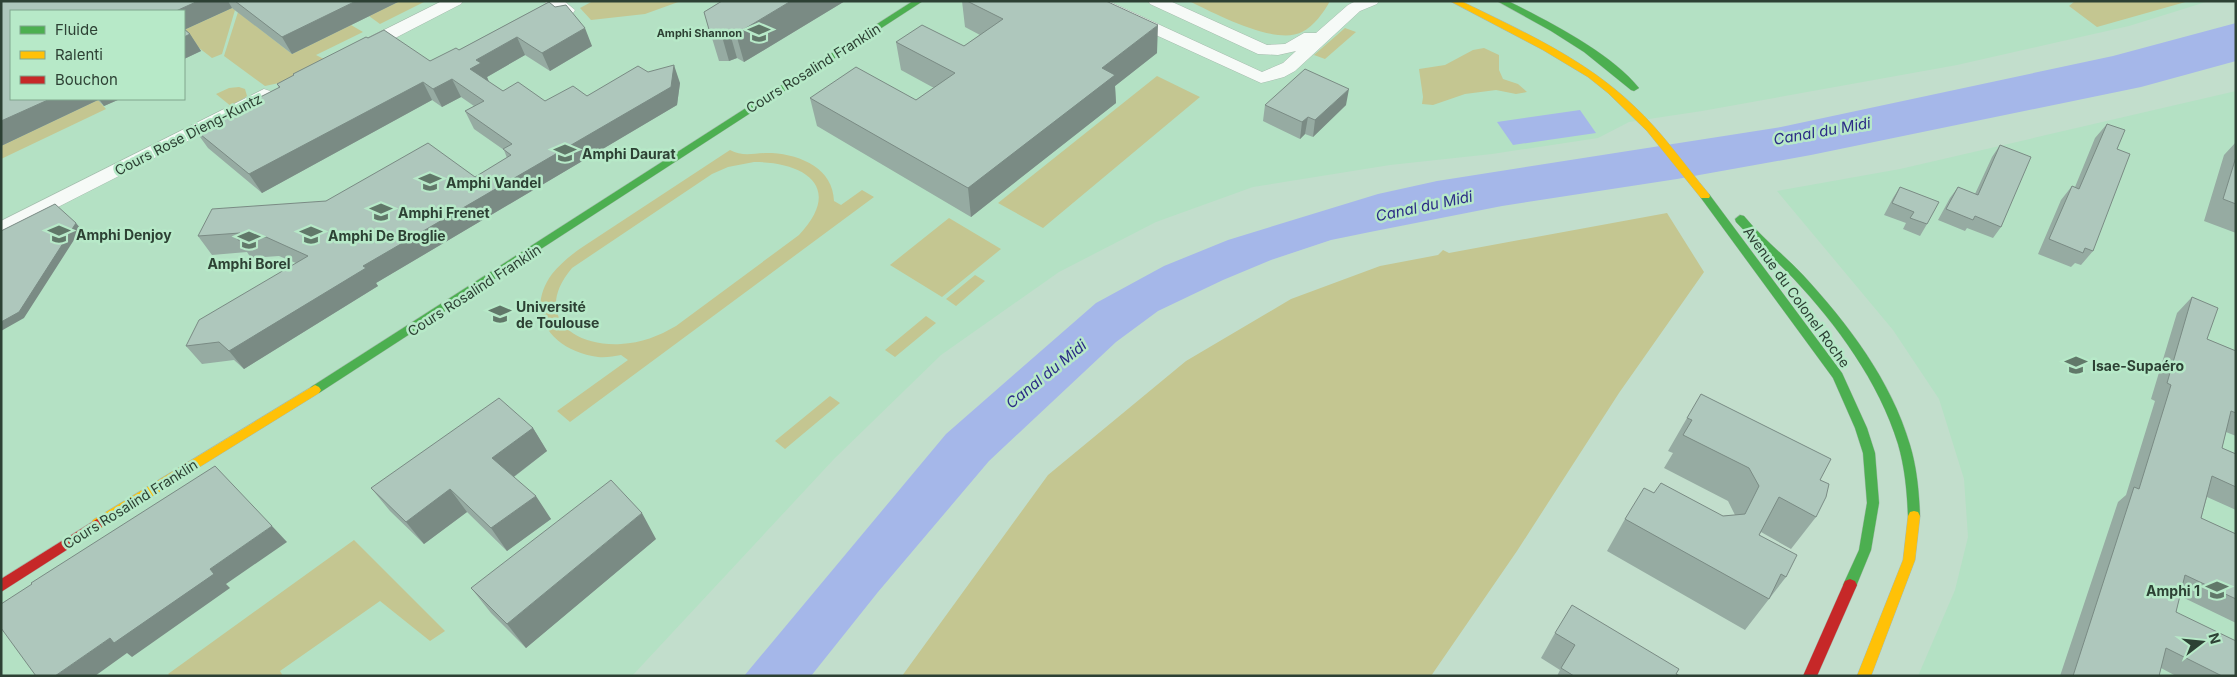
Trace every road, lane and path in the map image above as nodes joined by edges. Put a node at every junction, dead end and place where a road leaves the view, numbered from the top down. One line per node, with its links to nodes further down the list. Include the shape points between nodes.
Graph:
1 (455, 1): 11 (street)
2 (552, 1): 10 (street)
3 (919, 1): 16 (street, Cours Rosalind Franklin, via 388,345)
4 (1094, 1): 7 (street, via 1261,78 1289,67 1354,8)
5 (1156, 1): 6 (street, via 1264,50 1283,50 1297,46 1324,26)
6 (1345, 1)
7 (1370, 1)
8 (1454, 1): 17 (street, Avenue du Colonel Roche, via 1557,53 1618,96 1705,196 1838,376 1869,454 1873,503 1865,550)
9 (1502, 1): 13 (street, via 1583,46 1616,71)
10 (567, 10)
11 (345, 56)
12 (282, 87): 15 (street, Cours Rose Dieng-Kuntz)
13 (1641, 96)
14 (1732, 208): 18 (street, Avenue du Colonel Roche, via 1754,237 1805,285 1846,338 1891,407 1906,448 1913,480 1910,557)
15 (1, 229)
16 (1, 586)
17 (1810, 676)
18 (1864, 676)

